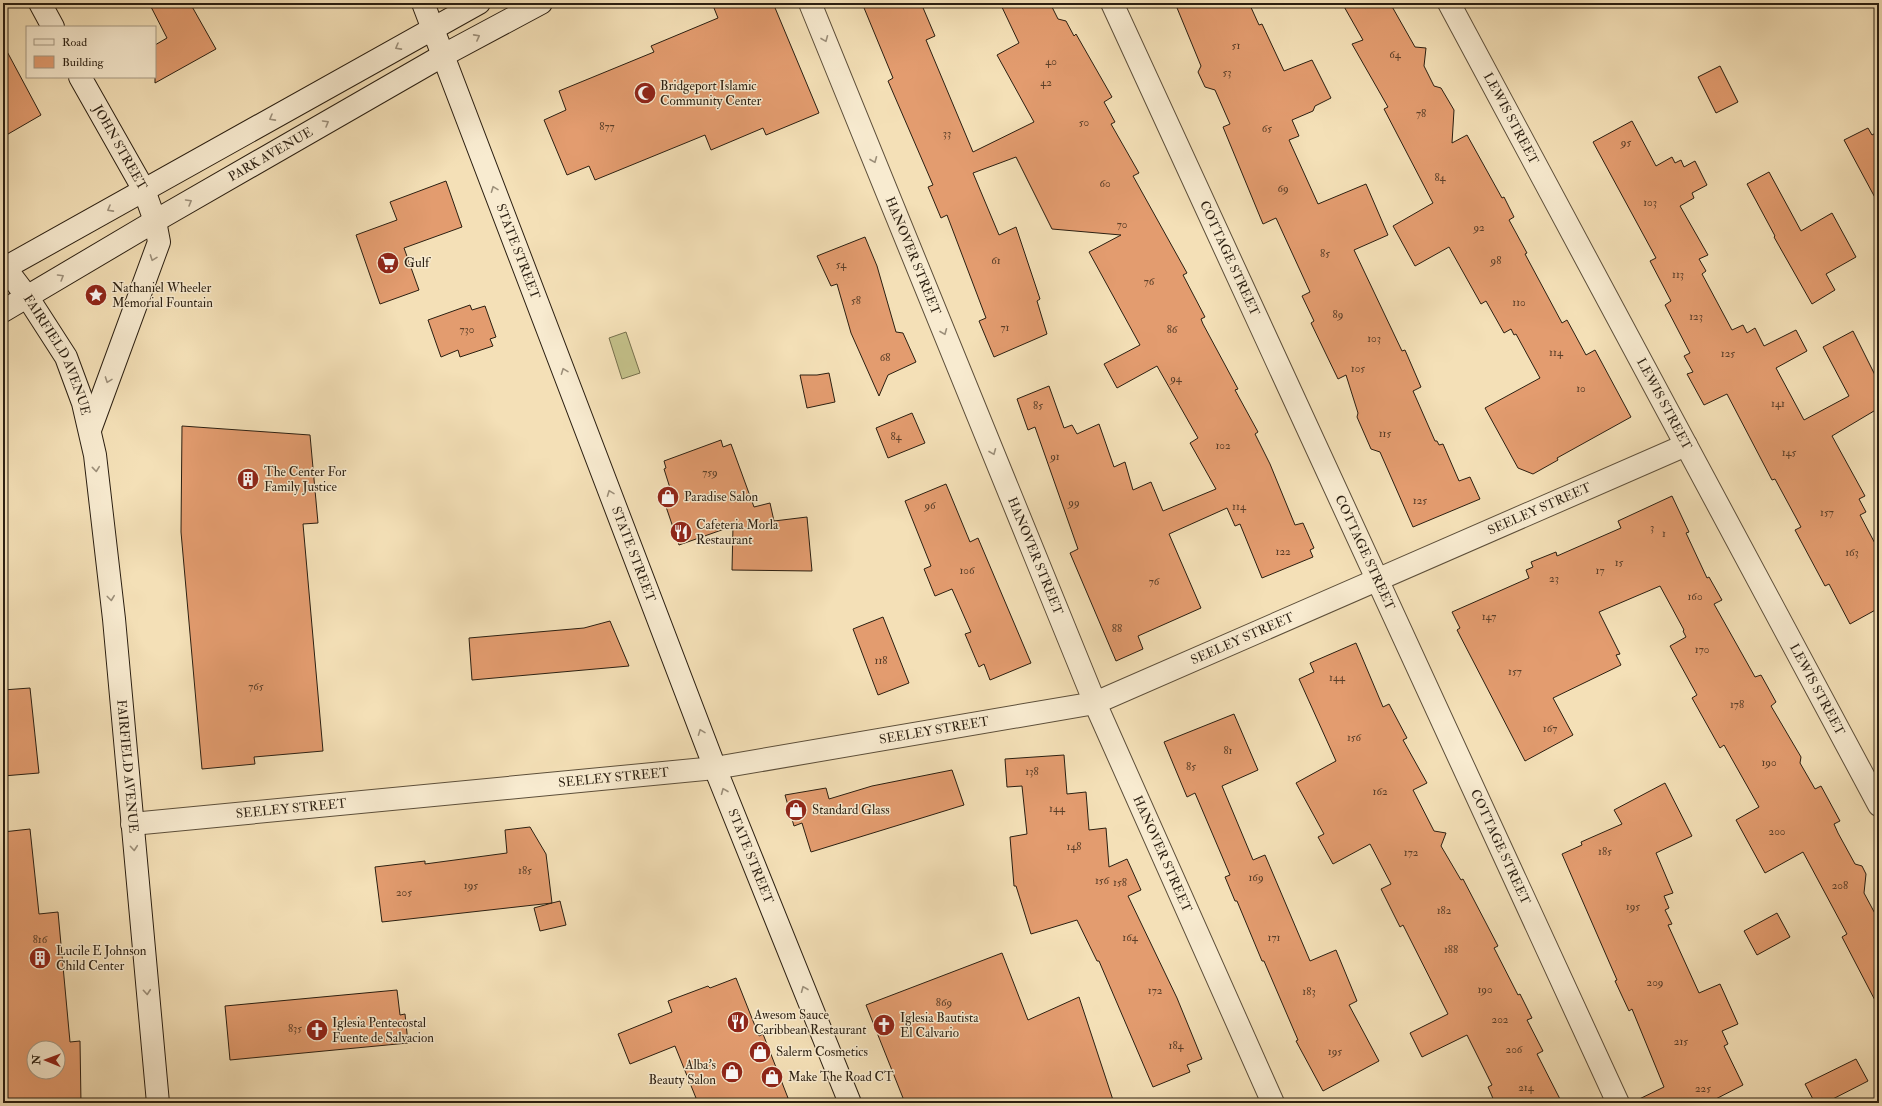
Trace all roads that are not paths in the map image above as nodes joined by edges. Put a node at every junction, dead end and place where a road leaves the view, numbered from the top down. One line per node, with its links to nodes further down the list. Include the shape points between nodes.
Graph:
1 (40, 3): 8 (street)
2 (422, 3): 9 (street, STATE STREET)
3 (479, 3): 9 (street)
4 (541, 3): 10 (street, PARK AVENUE, one-way to 4)
5 (810, 3): 20 (street, HANOVER STREET, one-way to 20)
6 (1112, 3): 19 (street, COTTAGE STREET)
7 (1449, 3): 18 (street, LEWIS STREET)
8 (52, 26)
9 (432, 28): 10 (street, STATE STREET); 12 (street, one-way to 12)
10 (442, 56): 13 (street, PARK AVENUE, one-way to 10); 21 (street, STATE STREET, one-way to 10)
11 (81, 78): 12 (street, JOHN STREET)
12 (144, 190): 13 (street, JOHN STREET); 14 (street, one-way to 14)
13 (155, 221): 15 (street, PARK AVENUE, one-way to 13); 17 (street, FAIRFIELD AVENUE, one-way to 17, via 159,242)
14 (4, 267): 15 (street, FAIRFIELD AVENUE)
15 (28, 298): 16 (street, PARK AVENUE); 17 (street, FAIRFIELD AVENUE, via 66,357)
16 (3, 311)
17 (90, 430): 23 (street, FAIRFIELD AVENUE, one-way to 23, via 114,619)
18 (1686, 445): 19 (street, SEELEY STREET); 22 (street, LEWIS STREET)
19 (1377, 580): 20 (street, SEELEY STREET); 27 (street, COTTAGE STREET)
20 (1095, 703): 21 (street, SEELEY STREET); 26 (street, HANOVER STREET)
21 (715, 768): 23 (street, SEELEY STREET); 25 (street, STATE STREET, one-way to 21)
22 (1879, 805)
23 (132, 824): 24 (street, FAIRFIELD AVENUE, one-way to 24)
24 (158, 1103)
25 (850, 1103)
26 (1272, 1103)
27 (1618, 1103)

